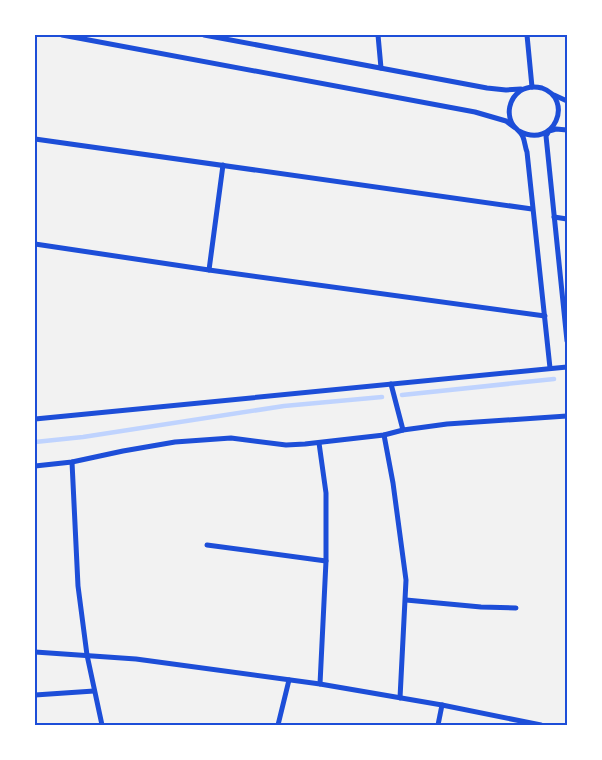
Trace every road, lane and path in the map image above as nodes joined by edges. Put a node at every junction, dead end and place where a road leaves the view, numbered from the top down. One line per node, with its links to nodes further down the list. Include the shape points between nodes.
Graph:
1 (62, 35): 11 (street, via 475,112 506,121)
2 (204, 35): 5 (street)
3 (378, 35): 6 (street)
4 (527, 35): 7 (street)
5 (233, 38): 6 (street)
6 (381, 68): 8 (street, via 487,88)
7 (532, 87): 8 (street); 9 (street)
8 (524, 89): 11 (street, via 517,93 510,105)
9 (551, 94): 10 (street); 14 (street, via 558,113)
10 (567, 101)
11 (514, 127): 13 (street)
12 (567, 130): 14 (street)
13 (519, 131): 14 (street, via 530,136); 17 (street, via 527,152)
14 (549, 131): 18 (street, via 546,136)
15 (35, 139): 16 (street)
16 (223, 165): 17 (street); 21 (street)
17 (532, 209): 22 (street)
18 (554, 217): 19 (street); 23 (street)
19 (567, 219)
20 (35, 244): 21 (street)
21 (209, 270): 22 (street)
22 (545, 316): 25 (street)
23 (567, 341)
24 (567, 367): 25 (street)
25 (550, 368): 26 (street)
26 (392, 386): 28 (street); 29 (street)
27 (567, 416): 29 (street)
28 (35, 419)
29 (403, 430): 30 (street)
30 (384, 435): 31 (street); 36 (street, via 394,483)
31 (319, 443): 32 (street, via 286,445 231,438 175,442); 35 (street, via 326,493)
32 (72, 462): 33 (street); 39 (street, via 78,586)
33 (35, 466)
34 (207, 545): 35 (street)
35 (326, 561): 41 (street)
36 (406, 600): 37 (street); 44 (street)
37 (516, 608)
38 (35, 652): 39 (street)
39 (87, 655): 40 (street); 42 (street)
40 (289, 680): 41 (street); 47 (street)
41 (320, 684): 44 (street)
42 (94, 691): 43 (street); 46 (street)
43 (35, 695)
44 (400, 698): 45 (street)
45 (442, 705): 48 (street); 49 (street)
46 (102, 725)
47 (278, 725)
48 (438, 725)
49 (541, 725)

